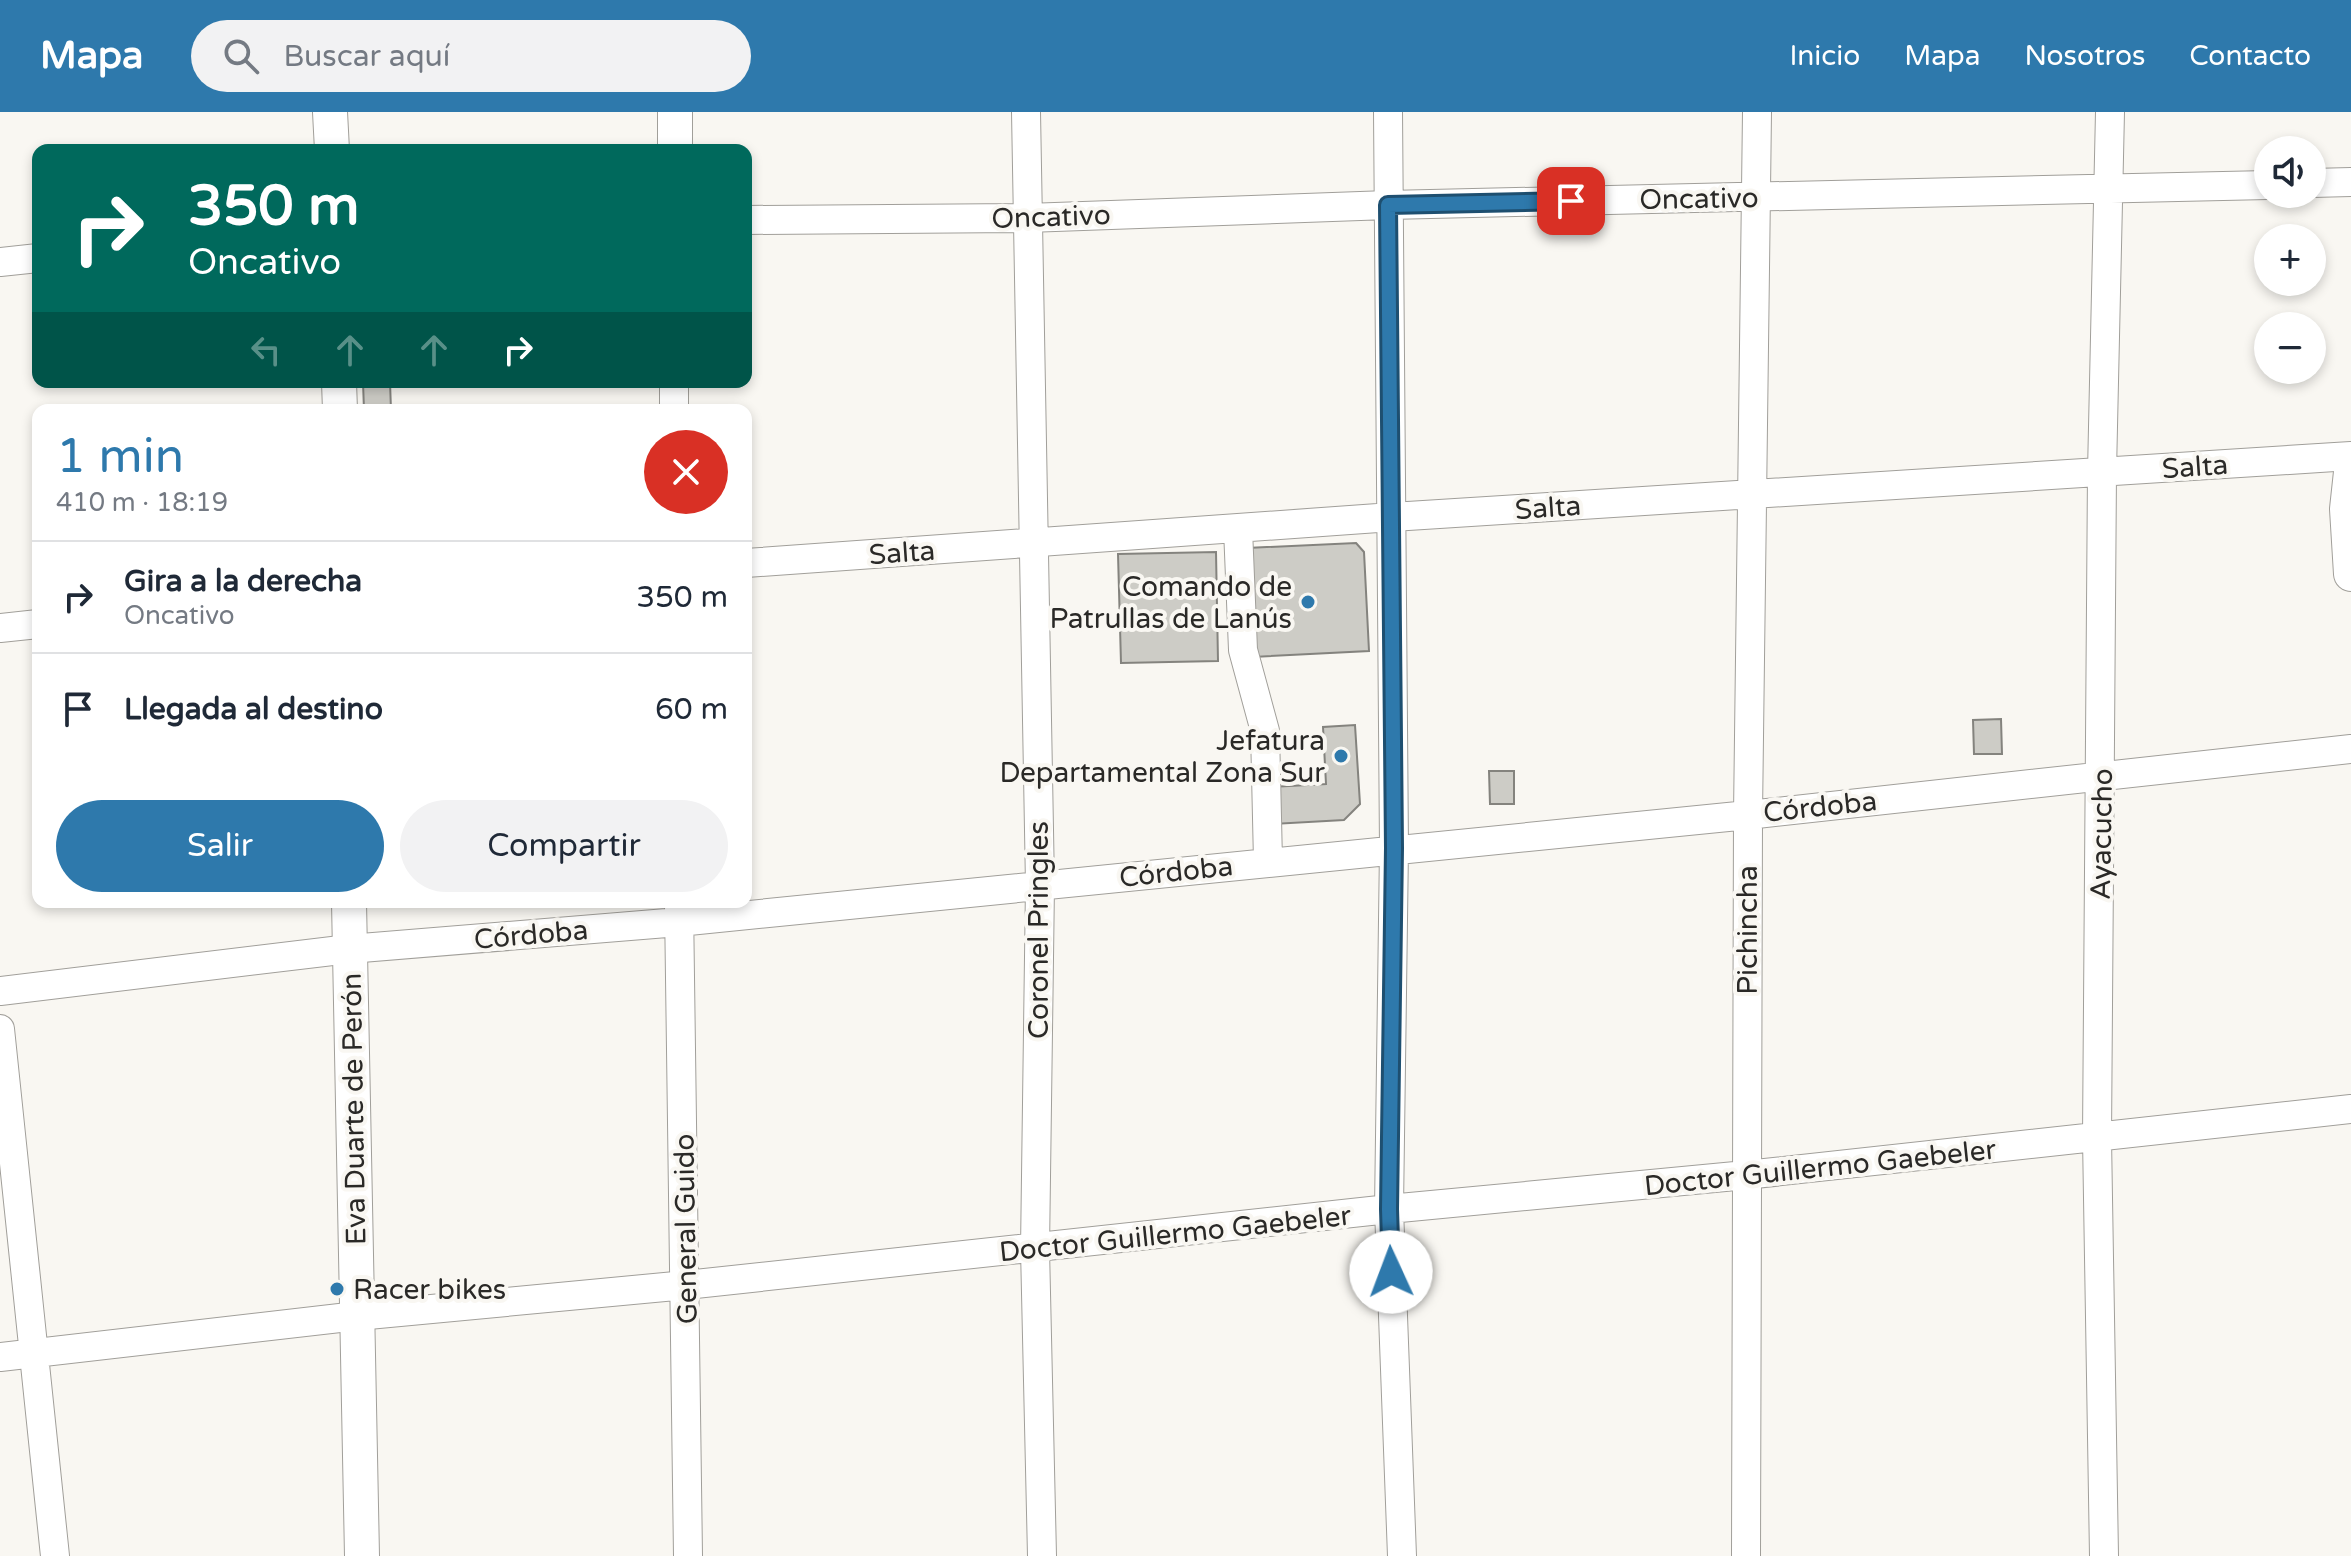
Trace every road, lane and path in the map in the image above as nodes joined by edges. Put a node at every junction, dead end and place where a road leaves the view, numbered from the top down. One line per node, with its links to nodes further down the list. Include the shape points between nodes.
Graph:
1 (330, 112): 7 (main road)
2 (675, 112): 8 (main road)
3 (1026, 112): 15 (street, Coronel Pringles)
4 (1388, 112): 14 (street)
5 (1757, 112): 13 (street, Pichincha)
6 (2110, 112): 12 (street, Ayacucho)
7 (332, 144)
8 (675, 144)
9 (2351, 182): 10 (street)
10 (2326, 183)
11 (2254, 185): 12 (street, Oncativo)
12 (2107, 189): 13 (street, Oncativo); 20 (street, Ayacucho)
13 (1755, 197): 14 (street, Oncativo); 22 (street, Pichincha)
14 (1388, 205): 15 (street, Oncativo); 23 (street)
15 (1027, 218): 16 (street, Oncativo); 25 (street, Coronel Pringles)
16 (752, 220)
17 (32, 259): 18 (street)
18 (0, 262)
19 (2351, 456): 20 (street, Salta)
20 (2102, 472): 22 (street, Salta); 31 (street, Ayacucho)
21 (2351, 472): 27 (main road)
22 (1753, 494): 23 (street, Salta); 32 (street, Pichincha)
23 (1392, 517): 24 (street, Salta); 33 (street)
24 (1238, 529): 25 (street, Salta); 34 (street, via 1243,650 1265,731)
25 (1035, 542): 26 (street, Salta); 35 (street, Coronel Pringles)
26 (752, 563)
27 (2351, 574)
28 (32, 625): 29 (street)
29 (0, 628)
30 (2351, 749): 31 (street, Córdoba)
31 (2102, 775): 32 (street, Córdoba); 44 (street, Ayacucho)
32 (1748, 815): 33 (street, Córdoba); 45 (street, Pichincha)
33 (1394, 848): 34 (street, Córdoba); 46 (street)
34 (1268, 861): 35 (street, Córdoba)
35 (1040, 885): 36 (street, Córdoba); 47 (street, Coronel Pringles)
36 (752, 907)
37 (349, 908): 40 (main road, Eva Duarte de Perón)
38 (732, 908): 39 (street, Córdoba)
39 (679, 912): 40 (street, Córdoba); 48 (street, General Guido)
40 (349, 949): 41 (street, Córdoba); 49 (main road, Eva Duarte de Perón)
41 (0, 991)
42 (0, 1029): 50 (street)
43 (2351, 1109): 44 (street, Doctor Guillermo Gaebeler)
44 (2097, 1138): 45 (street, Doctor Guillermo Gaebeler); 58 (street, Ayacucho)
45 (1746, 1175): 46 (street, Doctor Guillermo Gaebeler); 57 (street, Pichincha)
46 (1389, 1209): 47 (street, Doctor Guillermo Gaebeler); 56 (street)
47 (1035, 1249): 48 (street, Doctor Guillermo Gaebeler); 55 (street, Coronel Pringles)
48 (686, 1285): 49 (street, Doctor Guillermo Gaebeler); 54 (street, General Guido)
49 (357, 1316): 50 (street, Doctor Guillermo Gaebeler); 53 (main road, Eva Duarte de Perón)
50 (33, 1354): 51 (street, Doctor Guillermo Gaebeler); 52 (street)
51 (0, 1357)
52 (55, 1556)
53 (362, 1556)
54 (688, 1556)
55 (1042, 1556)
56 (1402, 1556)
57 (1746, 1556)
58 (2104, 1556)

